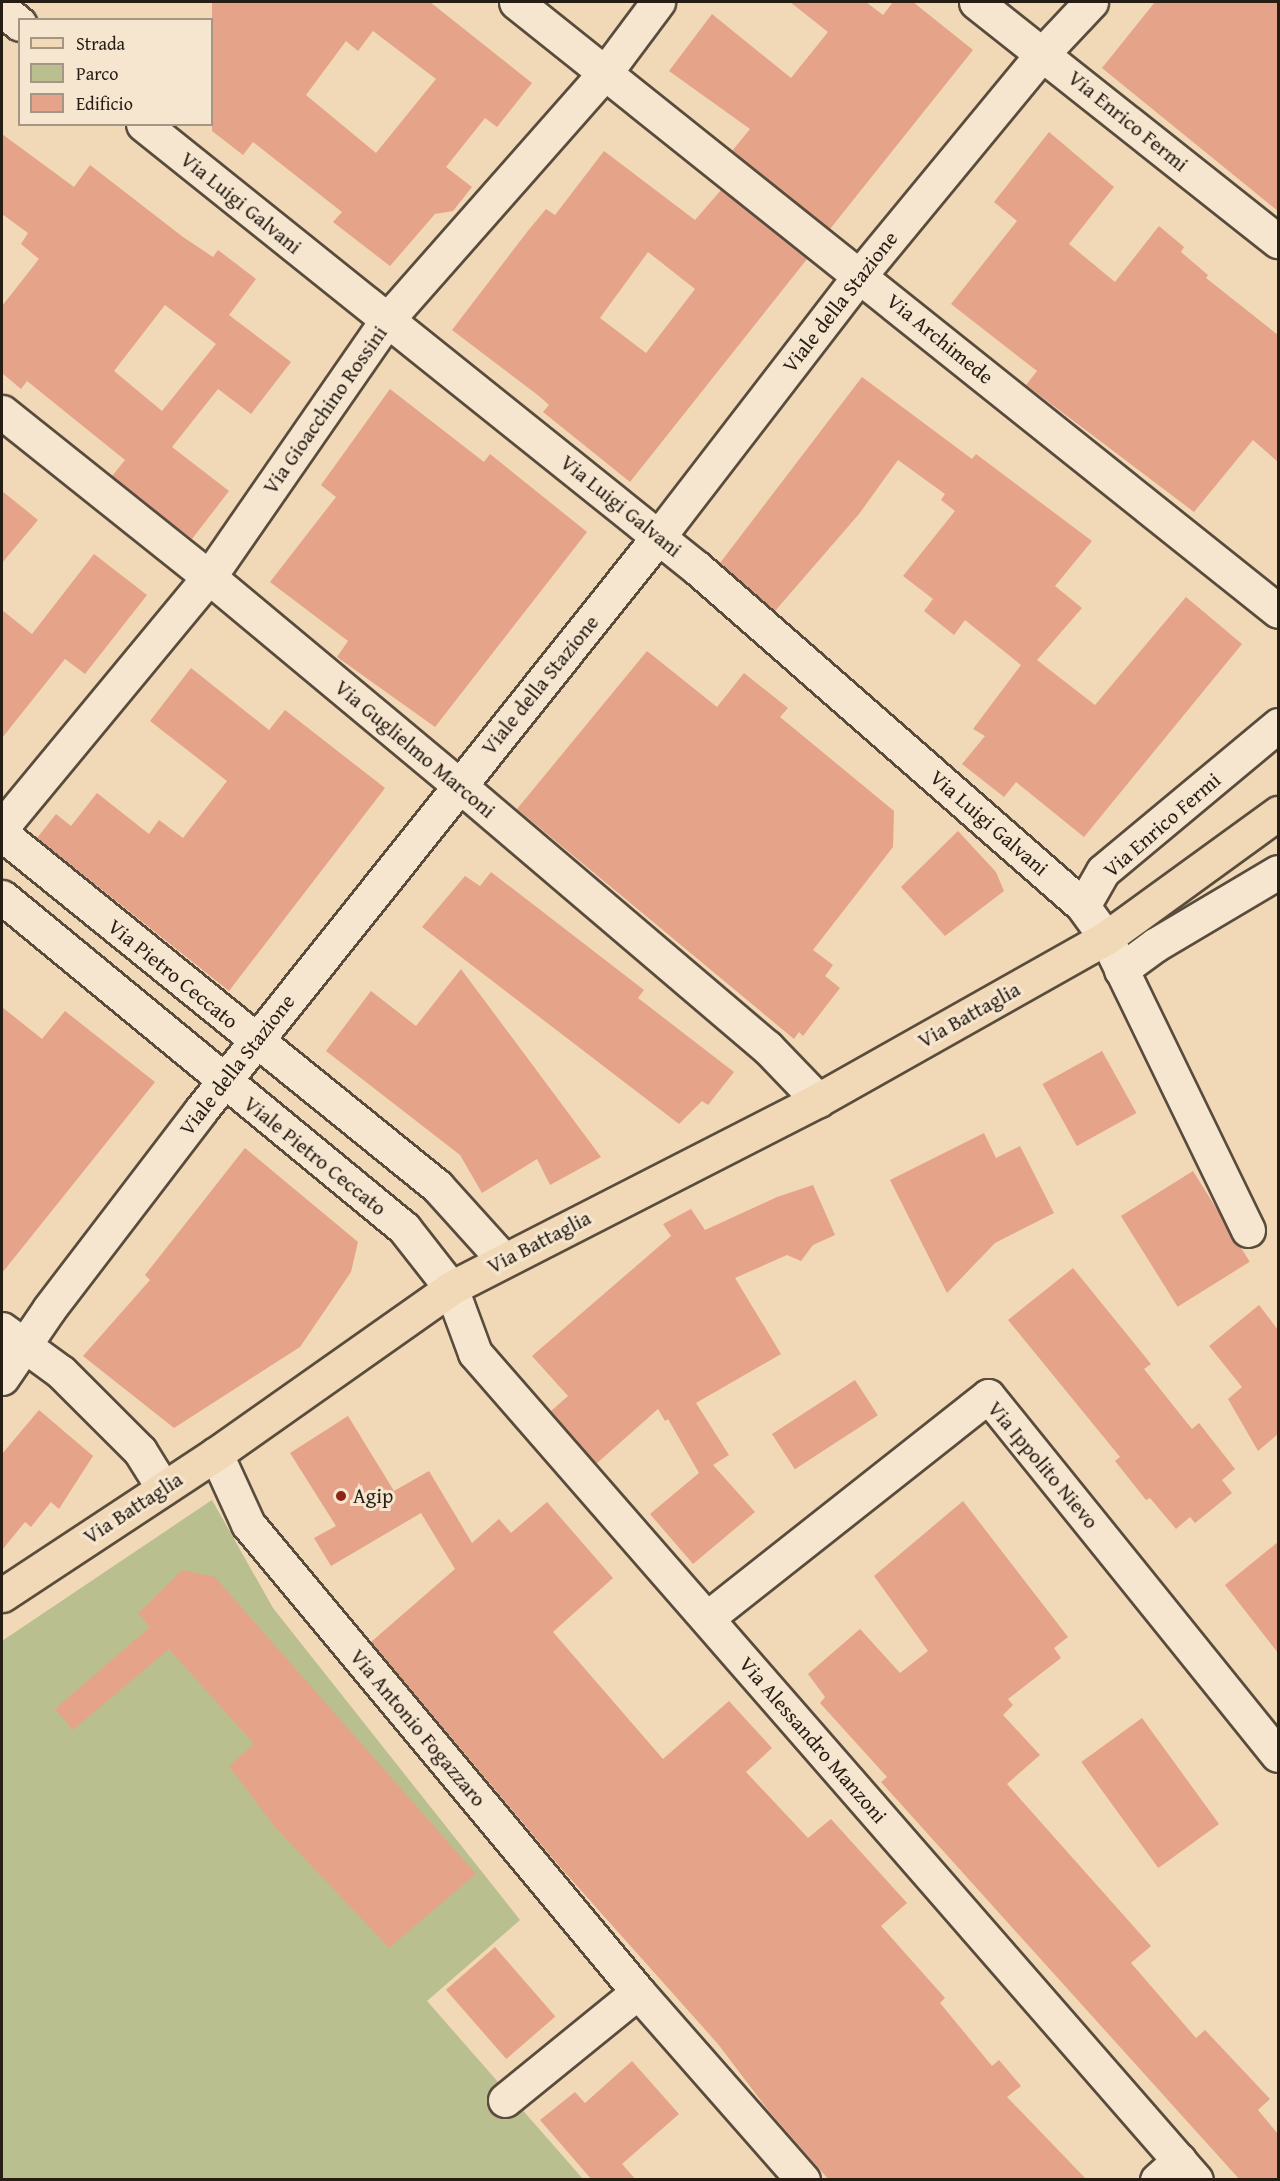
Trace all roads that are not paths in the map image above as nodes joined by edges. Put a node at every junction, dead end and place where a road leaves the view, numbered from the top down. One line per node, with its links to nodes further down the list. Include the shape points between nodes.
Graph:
1 (516, 2): 8 (street, Via Archimede)
2 (658, 2): 8 (street, Via Gioacchino Rossini)
3 (976, 2): 7 (street, Via Enrico Fermi)
4 (1091, 2): 7 (street, Viale della Stazione)
5 (2, 9): 6 (street)
6 (18, 22)
7 (1042, 53): 10 (street, Via Enrico Fermi); 11 (street, Viale della Stazione)
8 (605, 73): 11 (street, Via Archimede); 12 (street, Via Gioacchino Rossini)
9 (145, 126): 12 (street, Via Luigi Galvani)
10 (1278, 241)
11 (860, 275): 14 (street, Viale della Stazione); 16 (street, Via Archimede)
12 (386, 321): 14 (street, Via Luigi Galvani); 15 (street, Via Gioacchino Rossini)
13 (2, 412): 15 (street, Via Guglielmo Marconi)
14 (659, 536): 18 (street, Viale della Stazione); 24 (street, Via Luigi Galvani)
15 (209, 577): 18 (street, Via Guglielmo Marconi); 20 (street, Via Gioacchino Rossini)
16 (1278, 610)
17 (1278, 725): 24 (street, Via Enrico Fermi, via 1103,871)
18 (460, 786): 27 (street, Viale della Stazione); 29 (street, Via Guglielmo Marconi, via 767,1047)
19 (1278, 813): 25 (main road, Via Battaglia)
20 (2, 827)
21 (2, 834): 27 (street, Via Pietro Ceccato)
22 (1278, 872): 26 (street, via 1155,945)
23 (2, 897): 28 (street, Viale Pietro Ceccato)
24 (1083, 906): 25 (street)
25 (1106, 938): 26 (street); 29 (main road, Via Battaglia)
26 (1121, 970): 30 (street)
27 (256, 1040): 28 (street, Viale della Stazione); 31 (street, Via Pietro Ceccato, via 437,1186)
28 (224, 1081): 32 (street, Viale Pietro Ceccato, via 404,1228); 33 (street, Viale della Stazione)
29 (818, 1100): 31 (main road, Via Battaglia)
30 (1248, 1230)
31 (503, 1259): 32 (main road, Via Battaglia)
32 (451, 1288): 35 (main road, Via Battaglia, via 388,1328); 38 (street, Via Alessandro Manzoni, via 475,1353)
33 (12, 1337): 34 (street, Viale della Stazione); 36 (street, via 61,1372 140,1451)
34 (2, 1378)
35 (216, 1454): 36 (main road, Via Battaglia); 40 (street, Via Antonio Fogazzaro, via 248,1524)
36 (163, 1488): 37 (main road, Via Battaglia)
37 (2, 1595)
38 (707, 1618): 39 (street, Via Ippolito Nievo, via 988,1396); 42 (street, Via Alessandro Manzoni)
39 (1278, 1755)
40 (638, 1992): 41 (street); 43 (street, Via Antonio Fogazzaro)
41 (505, 2100)
42 (1177, 2173)
43 (803, 2180)

